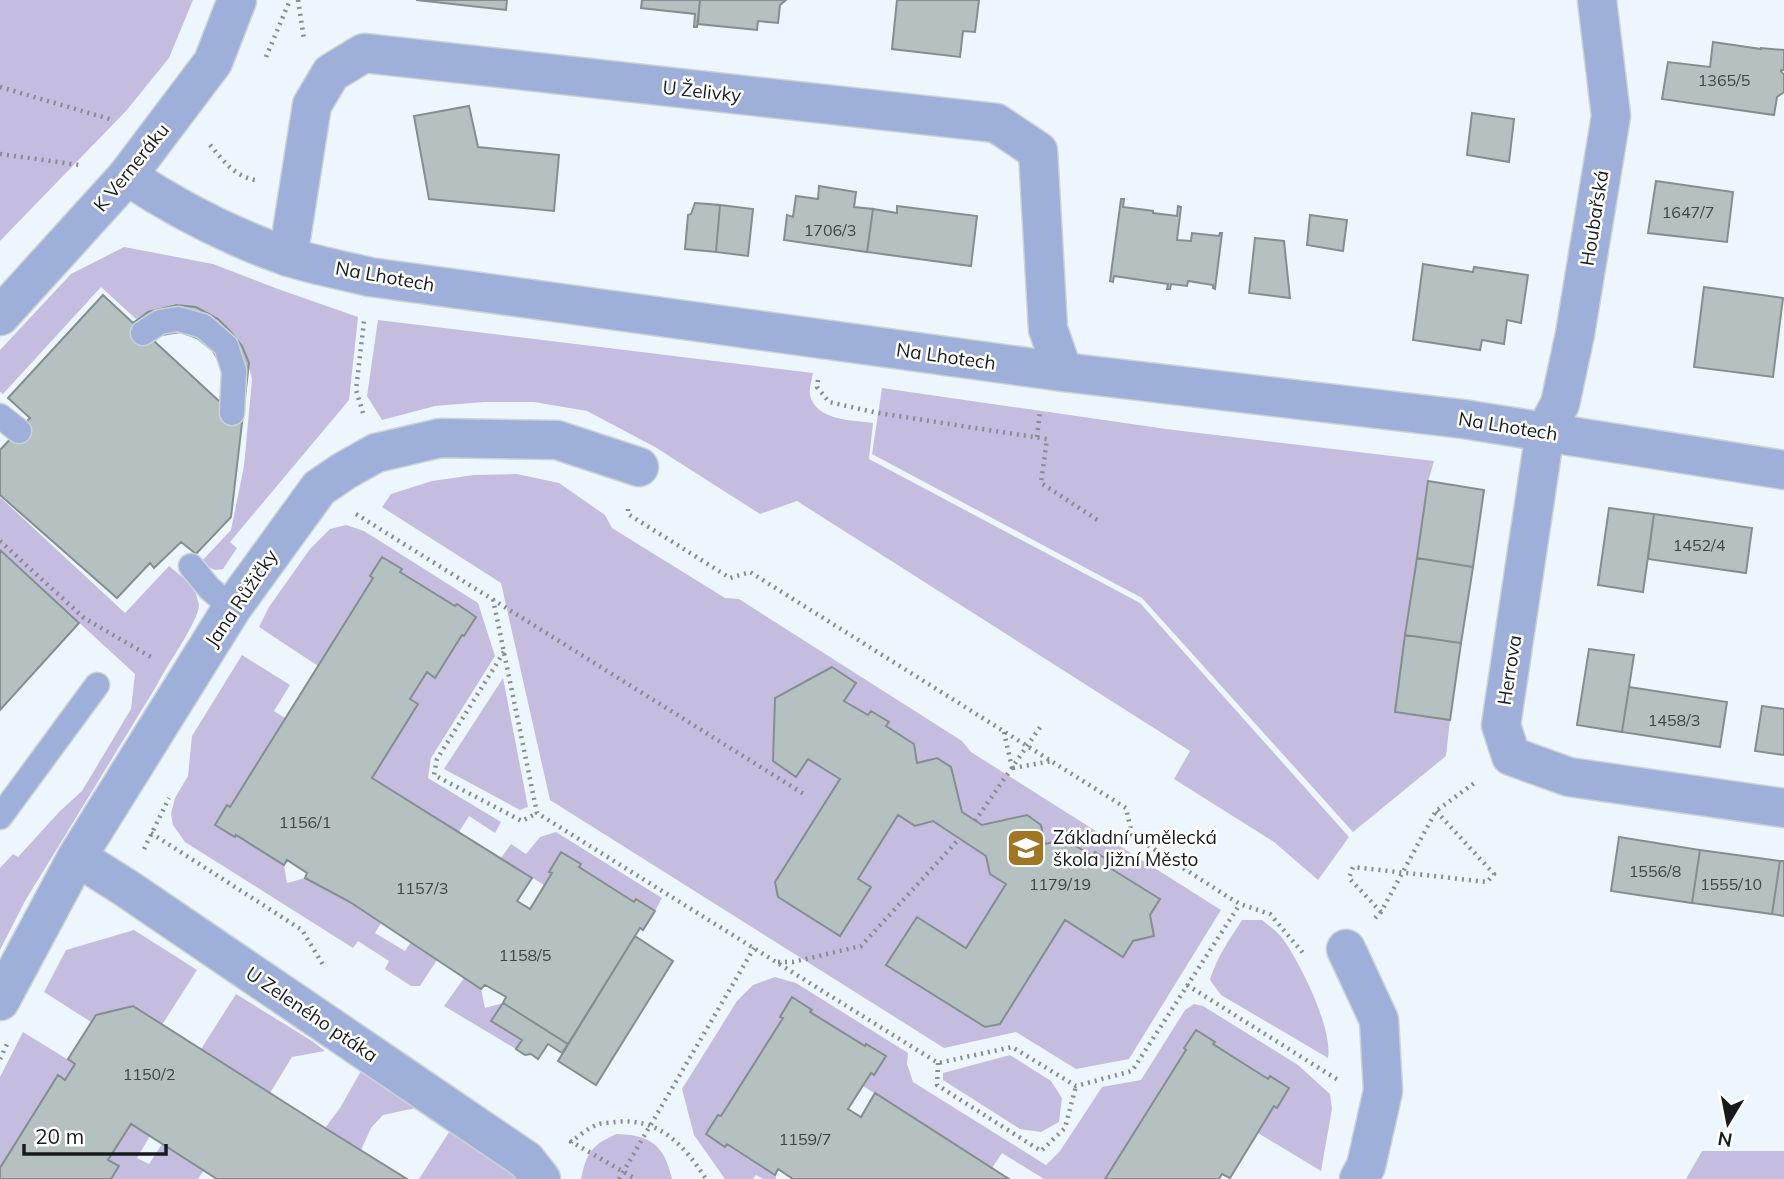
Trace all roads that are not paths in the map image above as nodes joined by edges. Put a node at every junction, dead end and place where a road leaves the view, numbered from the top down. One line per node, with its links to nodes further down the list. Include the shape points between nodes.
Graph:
1 (237, 0): 3 (street, K Verneráku, via 213,62)
2 (1597, 0): 9 (street, Houbařská, via 1611,116 1575,334 1560,404)
3 (127, 176): 4 (street, Na Lhotech, via 215,228); 5 (street, K Verneráku)
4 (288, 257): 7 (street, Na Lhotech, via 370,277); 7 (street, U Želivky, via 312,106 331,73 364,53 996,123 1038,151 1048,329)
5 (0, 316)
6 (143, 333): 8 (lane, via 178,318 203,326 226,346 234,371)
7 (1063, 372): 9 (street, Na Lhotech)
8 (232, 413)
9 (1545, 432): 11 (street, Na Lhotech); 15 (street, Herrova, via 1501,725 1511,756 1569,776)
10 (639, 467): 13 (street, Jana Růžičky, via 557,440 440,438 376,453 319,488)
11 (1784, 470)
12 (191, 566): 13 (lane)
13 (232, 608): 17 (street, Jana Růžičky)
14 (97, 685): 16 (lane)
15 (1784, 808)
16 (0, 817)
17 (77, 857): 19 (street, Jana Růžičky); 20 (street, U Zeleného ptáka, via 526,1160)
18 (1346, 949): 21 (street, via 1379,1020 1383,1091)
19 (0, 1001)
20 (541, 1179)
21 (1359, 1179)

